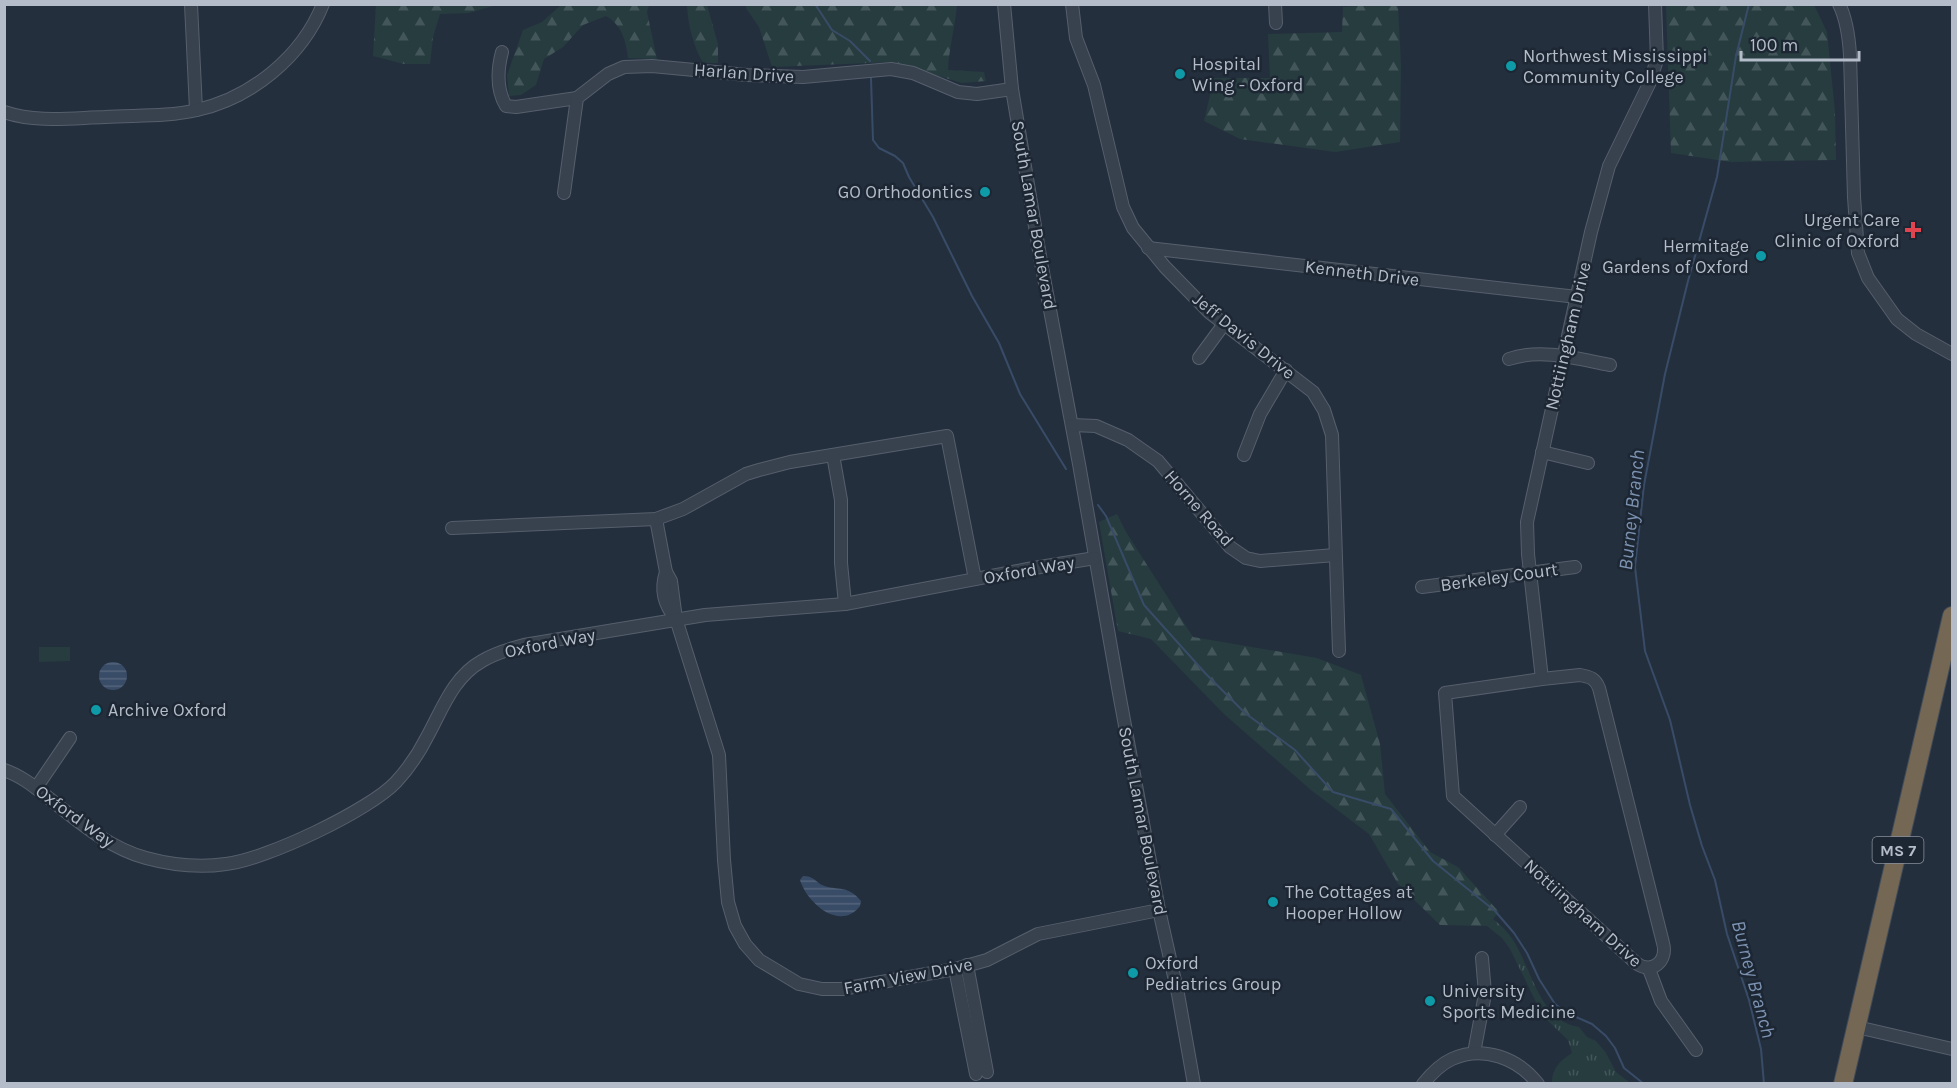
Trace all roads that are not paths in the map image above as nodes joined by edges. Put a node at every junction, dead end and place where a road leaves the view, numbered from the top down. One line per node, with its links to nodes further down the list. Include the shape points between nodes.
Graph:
1 (191, 4): 12 (street)
2 (323, 4): 12 (street, via 303,40 266,78 222,102)
3 (1004, 4): 10 (street, South Lamar Boulevard)
4 (1072, 4): 15 (street, Jeff Davis Drive, via 1076,38 1094,85 1123,207)
5 (1275, 4): 8 (street)
6 (1655, 4): 16 (street, Nottiingham Drive, via 1657,60 1609,166)
7 (1839, 4): 18 (street, via 1849,35 1858,253 1868,278 1897,319)
8 (1276, 23)
9 (502, 52): 11 (street, via 498,68 500,96 506,106)
10 (1012, 89): 11 (street, Harlan Drive, via 977,94 958,92 913,73 891,69 803,77 652,66 624,67 608,74); 24 (street, South Lamar Boulevard)
11 (578, 98): 14 (street)
12 (196, 110): 13 (street, via 41,120)
13 (4, 111)
14 (564, 193)
15 (1148, 248): 16 (street, Kenneth Drive); 17 (street, Jeff Davis Drive)
16 (1577, 297): 19 (street, Nottiingham Drive)
17 (1224, 324): 20 (street); 23 (street, Jeff Davis Drive)
18 (1953, 354)
19 (1564, 357): 21 (street, via 1522,354); 22 (street); 25 (street, Nottiingham Drive)
20 (1199, 358)
21 (1509, 358)
22 (1610, 365)
23 (1286, 370): 26 (street, via 1260,414); 31 (street, Jeff Davis Drive, via 1313,392 1332,435)
24 (1072, 425): 31 (street, Horne Road, via 1096,426 1128,440 1158,461 1230,547 1246,558 1260,561); 32 (street, South Lamar Boulevard)
25 (1542, 452): 28 (street); 34 (street, Nottiingham Drive, via 1527,522)
26 (1244, 454)
27 (833, 455): 29 (street, via 746,474 683,509); 35 (street, via 947,436); 37 (street, via 841,500)
28 (1588, 463)
29 (656, 519): 30 (street); 39 (street, Farm View Drive)
30 (452, 528)
31 (1335, 555): 40 (street, Jeff Davis Drive)
32 (1095, 558): 35 (street, Oxford Way); 47 (street, South Lamar Boulevard)
33 (1575, 567): 34 (street, Berkeley Court)
34 (1530, 573): 36 (street, Berkeley Court); 41 (street, Nottiingham Drive)
35 (975, 579): 37 (street, Oxford Way)
36 (1422, 587)
37 (845, 604): 39 (street, Oxford Way)
38 (1953, 616): 51 (highway, MS 7)
39 (676, 619): 44 (street, Oxford Way, via 524,645 479,662 462,676 395,783 348,815 253,858 204,866 175,865 142,857 109,843); 49 (street, Farm View Drive, via 719,755 728,902 745,944 779,974 822,989 842,989)
40 (1340, 651)
41 (1542, 679): 46 (street, Nottiingham Drive, via 1445,693 1453,796); 50 (street, Nottiingham Drive, via 1590,676 1599,688 1665,949 1658,964)
42 (70, 738): 44 (street)
43 (4, 770): 44 (street, Oxford Way)
44 (36, 788)
45 (1520, 807): 46 (street)
46 (1495, 834): 50 (street, Nottiingham Drive, via 1636,963)
47 (1159, 910): 49 (street, Farm View Drive, via 1038,934 987,960); 56 (street, South Lamar Boulevard)
48 (1482, 958): 54 (street, via 1485,994)
49 (961, 967): 55 (street)
50 (1649, 969): 53 (street, via 1661,1001)
51 (1857, 1028): 52 (street); 59 (highway, MS 7)
52 (1953, 1049)
53 (1696, 1050)
54 (1474, 1053): 57 (street, via 1452,1059); 58 (street, via 1503,1057 1519,1065)
55 (981, 1073)
56 (1194, 1083)
57 (1423, 1083)
58 (1538, 1083)
59 (1843, 1083)

